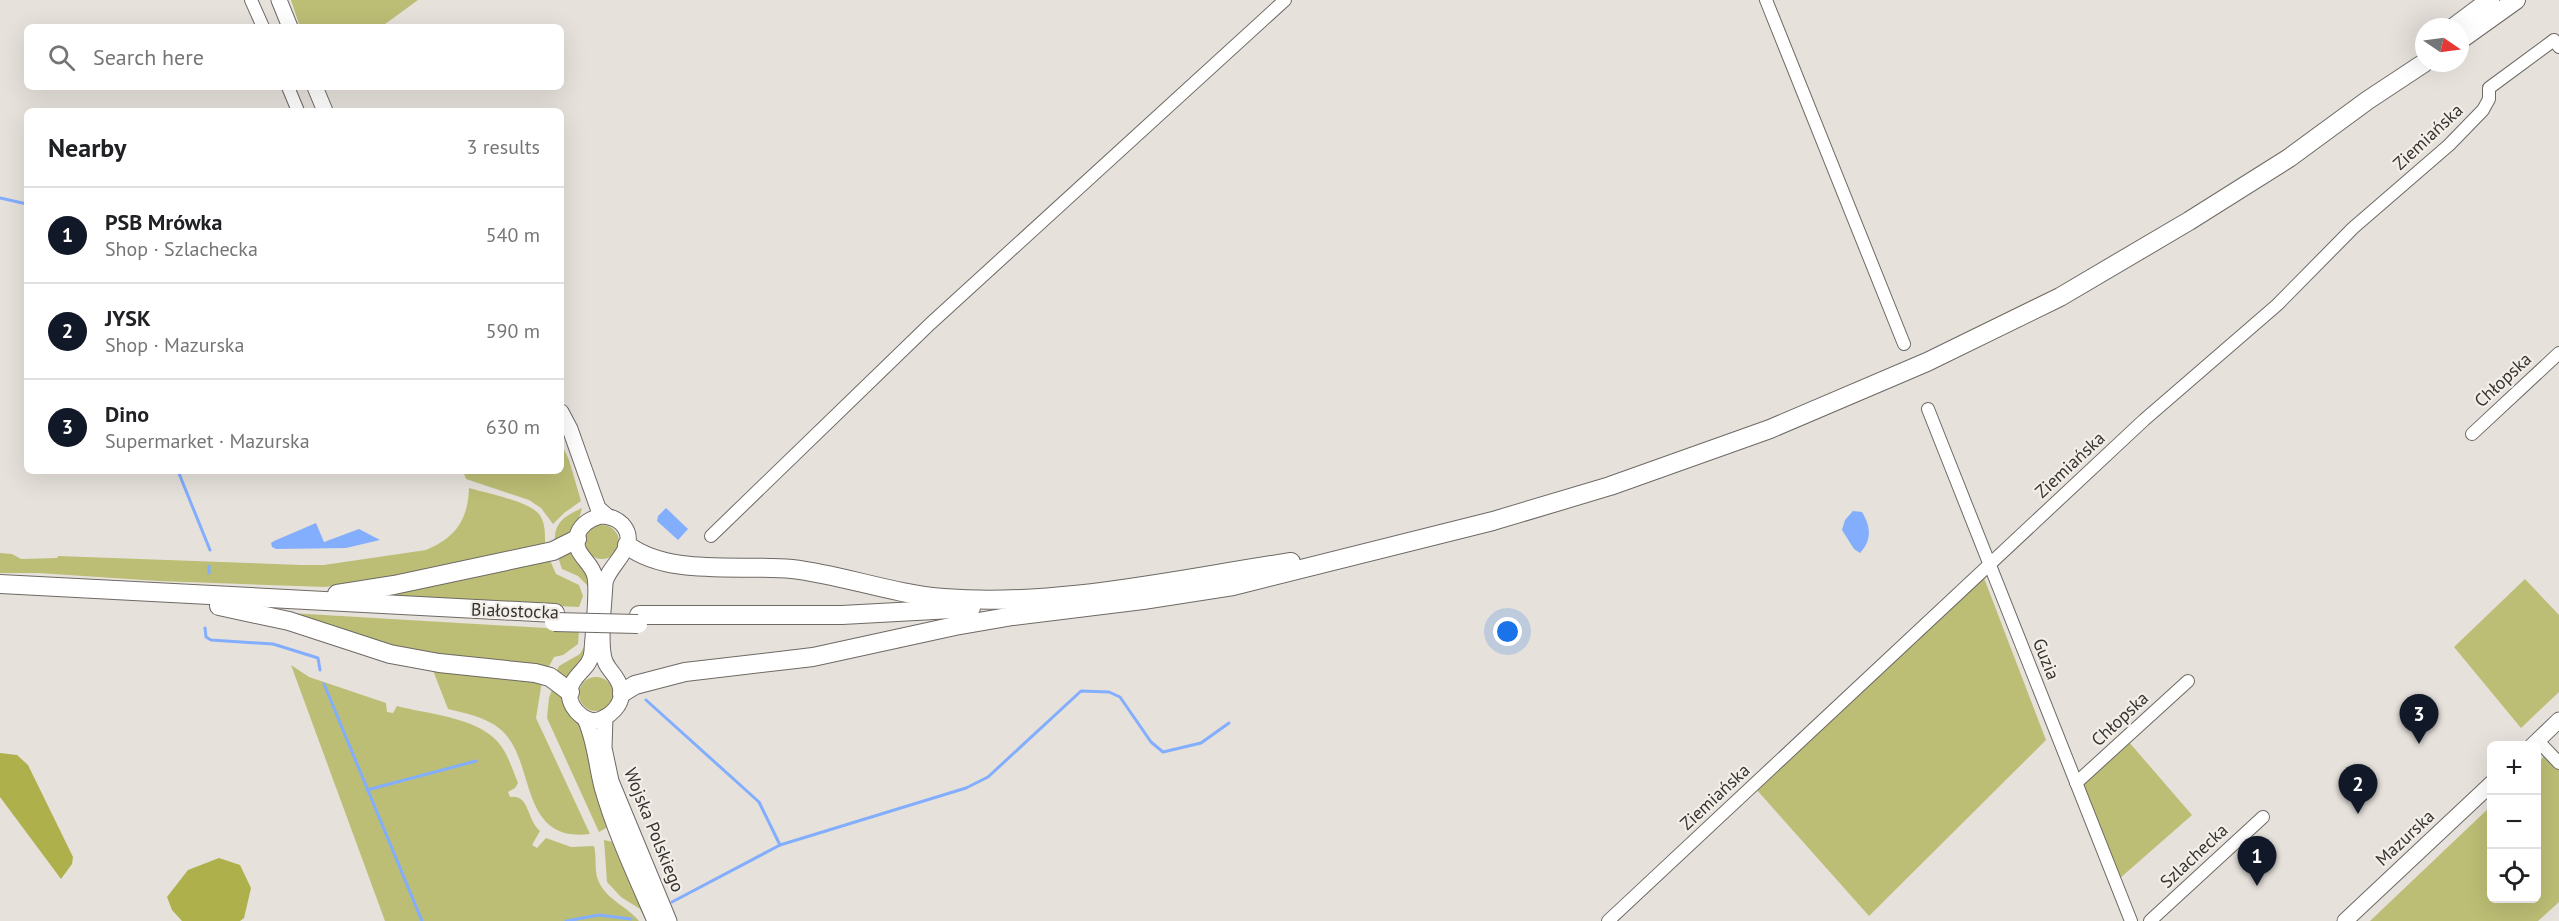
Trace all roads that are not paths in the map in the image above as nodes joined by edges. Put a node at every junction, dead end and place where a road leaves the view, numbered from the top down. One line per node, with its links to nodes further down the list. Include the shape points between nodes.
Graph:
1 (251, 0): 8 (street)
2 (279, 0): 9 (main road)
3 (1285, 0): 27 (street, via 930,324)
4 (1766, 0): 19 (street)
5 (2490, 0): 7 (highway)
6 (2516, 0): 10 (highway)
7 (2466, 18)
8 (261, 24)
9 (289, 24)
10 (2469, 34)
11 (2557, 44): 31 (street, Ziemiańska, via 2489,88 2483,110 2449,145 2353,228 2277,305 2144,420)
12 (2415, 60): 16 (highway)
13 (2415, 69): 16 (highway)
14 (289, 90): 17 (street)
15 (316, 90): 18 (main road)
16 (2367, 100): 30 (highway, via 2289,158 2189,221 2060,297 1927,362 1770,429 1610,486)
17 (297, 108)
18 (324, 108)
19 (1904, 344)
20 (2559, 353): 23 (street, Chłopska)
21 (1928, 409): 31 (street, Guzia)
22 (564, 417): 25 (main road, via 598,508)
23 (2472, 434)
24 (564, 441): 26 (main road, via 586,504)
25 (607, 516): 26 (main road); 29 (main road, via 622,525)
26 (586, 522): 28 (main road)
27 (711, 536)
28 (576, 539): 33 (main road, via 579,554); 35 (highway, via 554,550 394,585)
29 (627, 545): 33 (main road); 36 (highway, via 649,558 669,563 790,569 942,598)
30 (1379, 549): 36 (highway); 38 (highway, via 1233,586)
31 (1989, 565): 50 (street, Guzia); 55 (street, Ziemiańska)
32 (0, 584): 35 (highway, Białostocka)
33 (600, 584): 42 (main road, via 592,656); 43 (main road, via 603,654)
34 (0, 596): 37 (highway, Białostocka)
35 (291, 599): 39 (highway, Białostocka)
36 (1029, 600): 40 (highway, Białostocka, via 954,611)
37 (219, 606): 39 (highway, Białostocka); 42 (highway, via 289,621 390,654 535,673 550,677)
38 (1013, 616): 40 (highway, Białostocka, via 847,625); 43 (highway, via 822,655 685,672 635,685)
39 (555, 618): 40 (highway, Białostocka, bridge)
40 (638, 620)
41 (2188, 681): 50 (street, Chłopska)
42 (570, 692): 45 (main road, Wojska Polskiego, via 573,707)
43 (622, 693): 44 (main road, via 616,708)
44 (605, 717): 45 (main road); 54 (main road, Wojska Polskiego, via 604,748 611,781)
45 (585, 719): 53 (main road, Wojska Polskiego, via 616,830)
46 (2559, 720): 47 (main road)
47 (2536, 741)
48 (2541, 749): 49 (street)
49 (2559, 763)
50 (2076, 783): 56 (street, Guzia)
51 (2487, 788): 58 (main road, Mazurska)
52 (2263, 817): 57 (street, Szlachecka)
53 (655, 921)
54 (669, 921)
55 (1608, 921)
56 (2131, 921)
57 (2150, 921)
58 (2345, 921)

